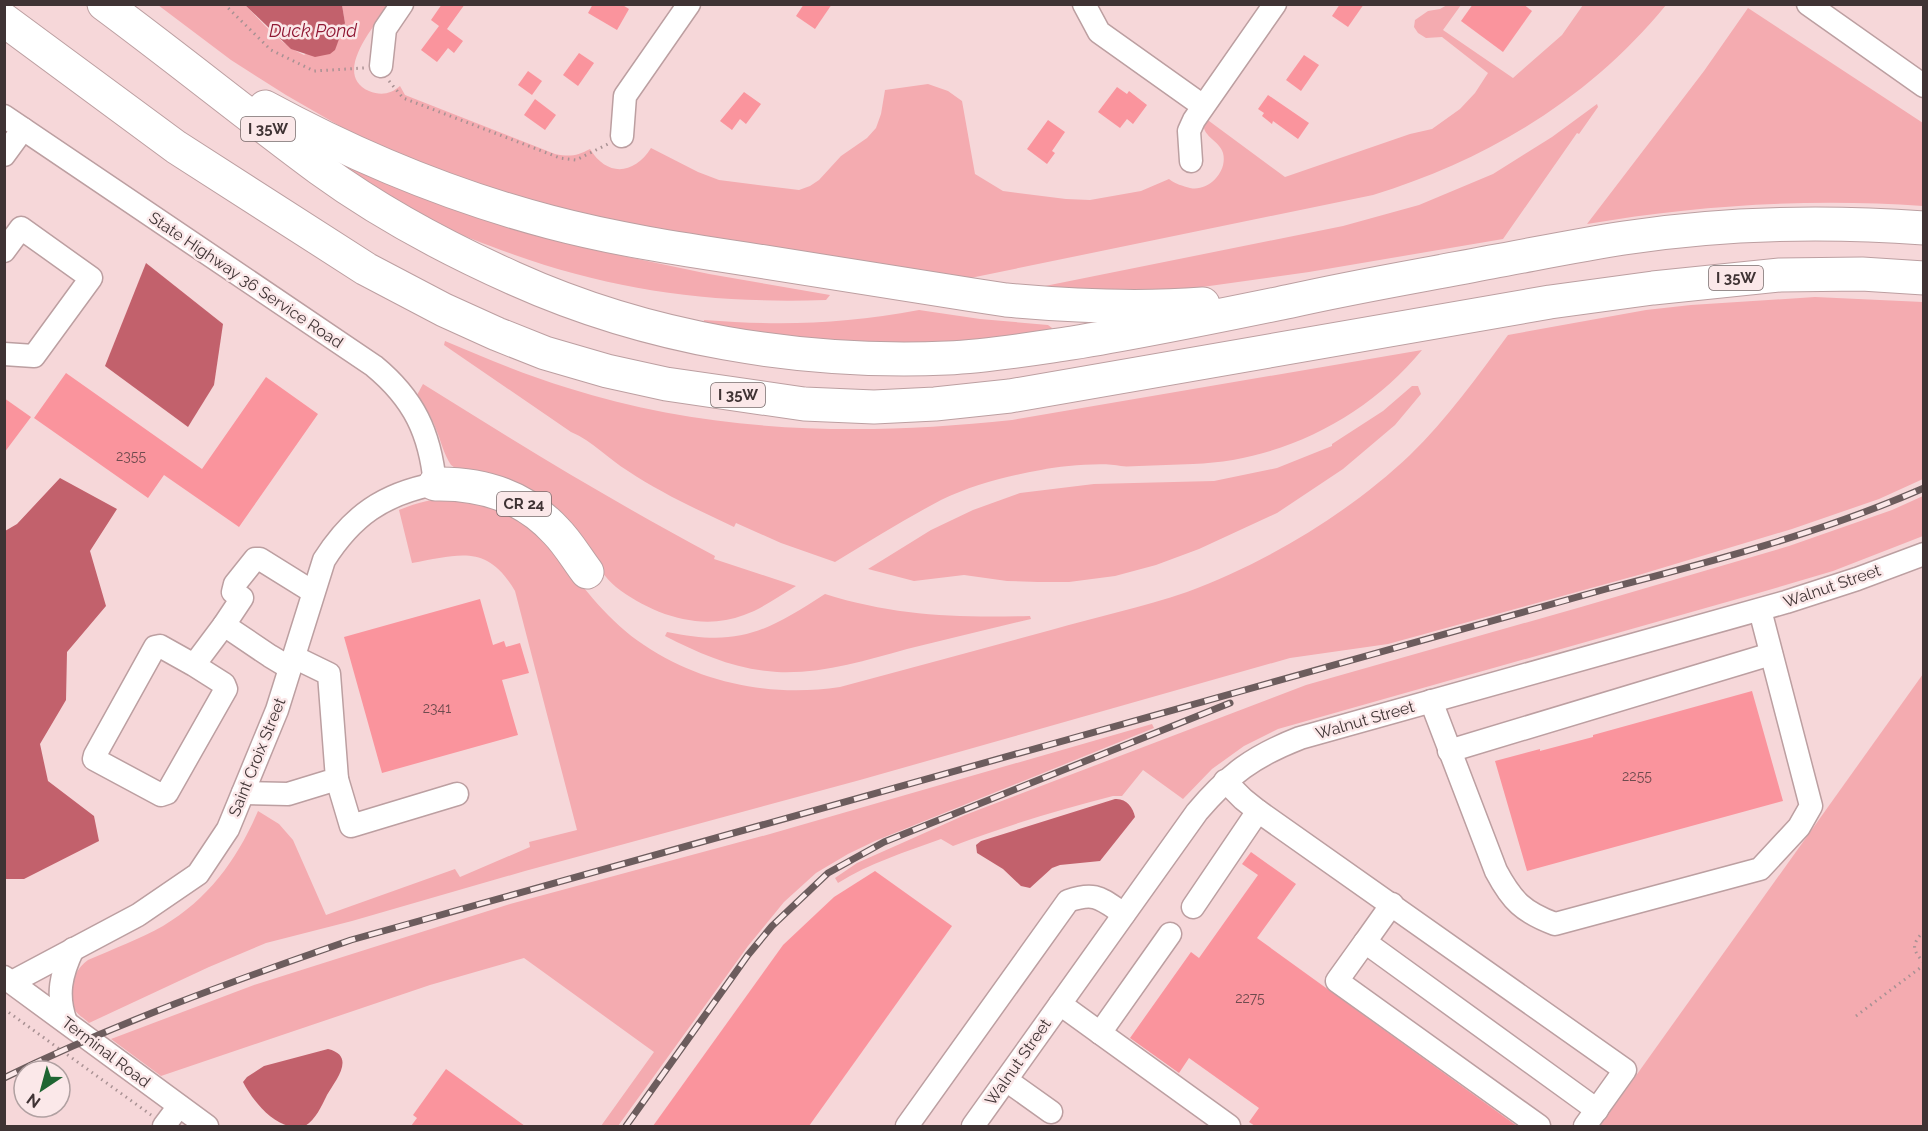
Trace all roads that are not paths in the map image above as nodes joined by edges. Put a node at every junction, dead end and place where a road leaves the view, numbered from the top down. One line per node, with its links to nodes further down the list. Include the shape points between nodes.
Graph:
1 (104, 4): 8 (highway, I 35W)
2 (402, 4): 9 (street, via 385,29)
3 (689, 4): 14 (street, via 624,96)
4 (1084, 4): 11 (street, via 1100,32)
5 (1275, 4): 11 (street)
6 (1808, 4): 10 (street)
7 (4, 20): 19 (highway, I 35W, via 176,147 366,269 444,310 545,353 607,371 734,395 804,404 935,404 1010,396 1550,302 1687,284 1780,275)
8 (134, 27): 20 (highway, via 230,87 358,154 463,195 615,238 1006,300 1067,305 1189,305); 20 (highway, I 35W, via 323,171 406,224 518,281 630,321 695,337 813,355 881,359 958,357 1157,330)
9 (381, 66)
10 (1923, 86)
11 (1203, 106): 16 (street, via 1189,131)
12 (4, 116): 13 (street, State Highway 36 Service Road)
13 (23, 129): 15 (street); 22 (street, State Highway 36 Service Road, via 374,366 405,397 418,417 428,439)
14 (622, 136)
15 (4, 155)
16 (1191, 161)
17 (1923, 228): 20 (highway, I 35W, via 1804,224 1624,238)
18 (4, 251): 21 (street, via 21,228 91,278 34,356)
19 (1923, 278)
20 (1318, 295)
21 (4, 354)
22 (435, 484): 24 (highway, CR 24, via 479,486 521,502 558,532); 25 (street, Saint Croix Street / CR 24, via 390,497 351,524 324,560)
23 (1923, 554): 26 (street, Walnut Street)
24 (587, 572)
25 (314, 592): 27 (street, via 255,559 235,584 233,592 242,598); 29 (street, Saint Croix Street / CR 24)
26 (1760, 610): 28 (street); 31 (street, Walnut Street)
27 (224, 624): 29 (street, via 270,656); 30 (street)
28 (1771, 654): 32 (street); 32 (street, via 1811,806 1800,827 1760,869 1555,924 1541,919 1509,896)
29 (292, 662): 33 (street, via 329,674); 35 (street, Saint Croix Street / CR 24)
30 (194, 665): 30 (street, via 224,684 225,689 167,793 161,795 94,759 155,647 160,646)
31 (1431, 701): 32 (street); 34 (street, Walnut Street, via 1271,749)
32 (1449, 751)
33 (337, 778): 35 (street, via 288,794); 36 (street, via 351,826)
34 (1225, 781): 37 (street); 40 (street, Walnut Street, via 1197,812)
35 (243, 793): 43 (street, Saint Croix Street / CR 24, via 228,829 198,874 138,915)
36 (457, 794)
37 (1258, 811): 38 (street); 39 (street)
38 (1392, 904): 42 (street); 51 (street, via 1625,1070)
39 (1193, 907)
40 (1124, 914): 45 (street, Walnut Street); 54 (street, via 1097,897 1084,895 1068,901)
41 (1170, 934): 47 (street)
42 (1365, 942): 51 (street); 57 (street, via 1337,981)
43 (73, 949): 44 (street, Saint Croix Street / CR 24); 46 (street, via 60,986 59,999)
44 (8, 979): 46 (street, Terminal Road)
45 (1060, 1004): 47 (street); 48 (street, Walnut Street)
46 (66, 1022): 49 (street, Terminal Road)
47 (1100, 1033): 56 (street)
48 (1006, 1080): 50 (street); 55 (street, Walnut Street)
49 (179, 1106): 52 (street); 53 (street, Terminal Road)
50 (1051, 1112)
51 (1591, 1118)
52 (164, 1126)
53 (207, 1126)
54 (907, 1126)
55 (973, 1126)
56 (1229, 1126)
57 (1539, 1126)

